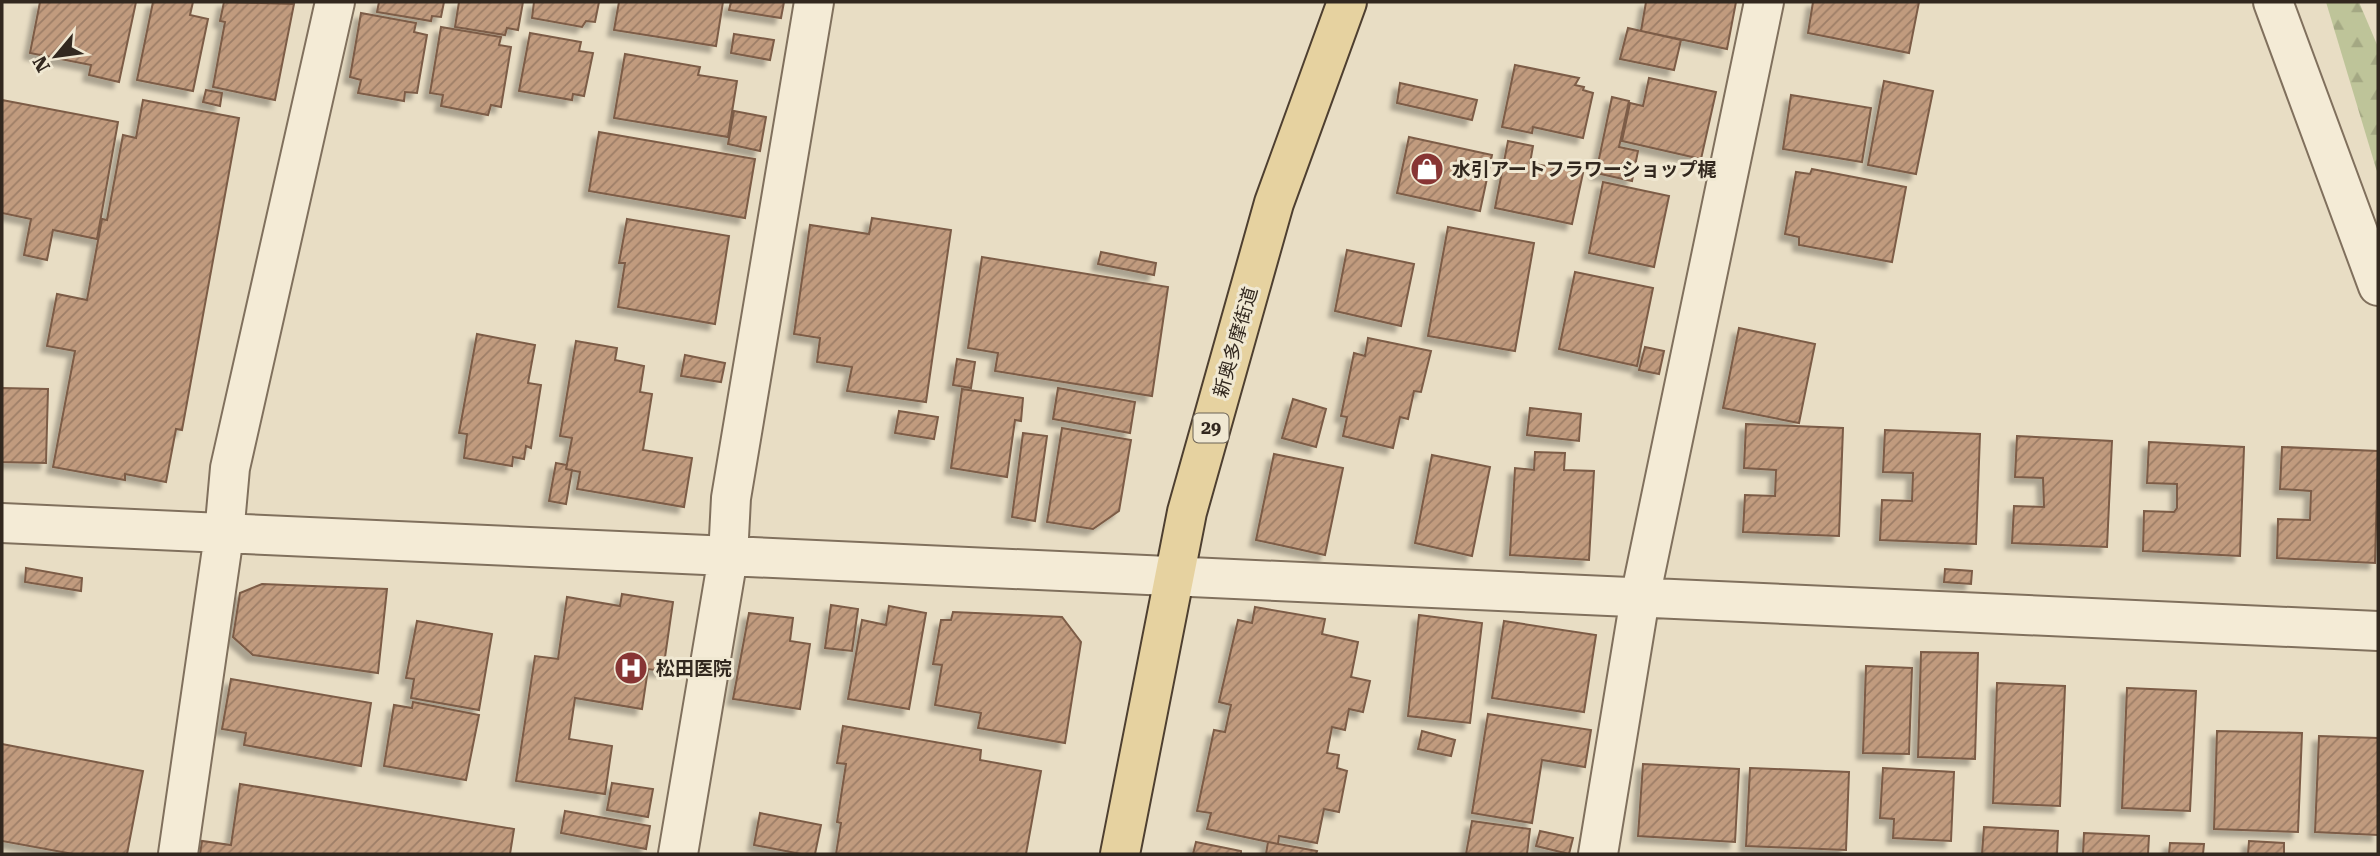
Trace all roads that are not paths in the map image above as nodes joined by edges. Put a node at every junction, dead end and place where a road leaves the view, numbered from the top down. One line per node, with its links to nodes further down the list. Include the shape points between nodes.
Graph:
1 (335, 2): 8 (street, via 230,468)
2 (814, 2): 9 (street, via 731,498)
3 (1347, 2): 10 (main road, 新奥多摩街道 / 29, via 1274,204 1187,512)
4 (1765, 2): 11 (street)
5 (2273, 2): 6 (street)
6 (2378, 286)
7 (2, 523): 8 (street)
8 (224, 535): 9 (street); 13 (street)
9 (728, 557): 10 (street); 14 (street)
10 (1174, 576): 11 (street); 15 (main road, 新奥多摩街道 / 29)
11 (1640, 598): 12 (street); 16 (street)
12 (2378, 631)
13 (178, 854)
14 (678, 854)
15 (1120, 854)
16 (1598, 854)

